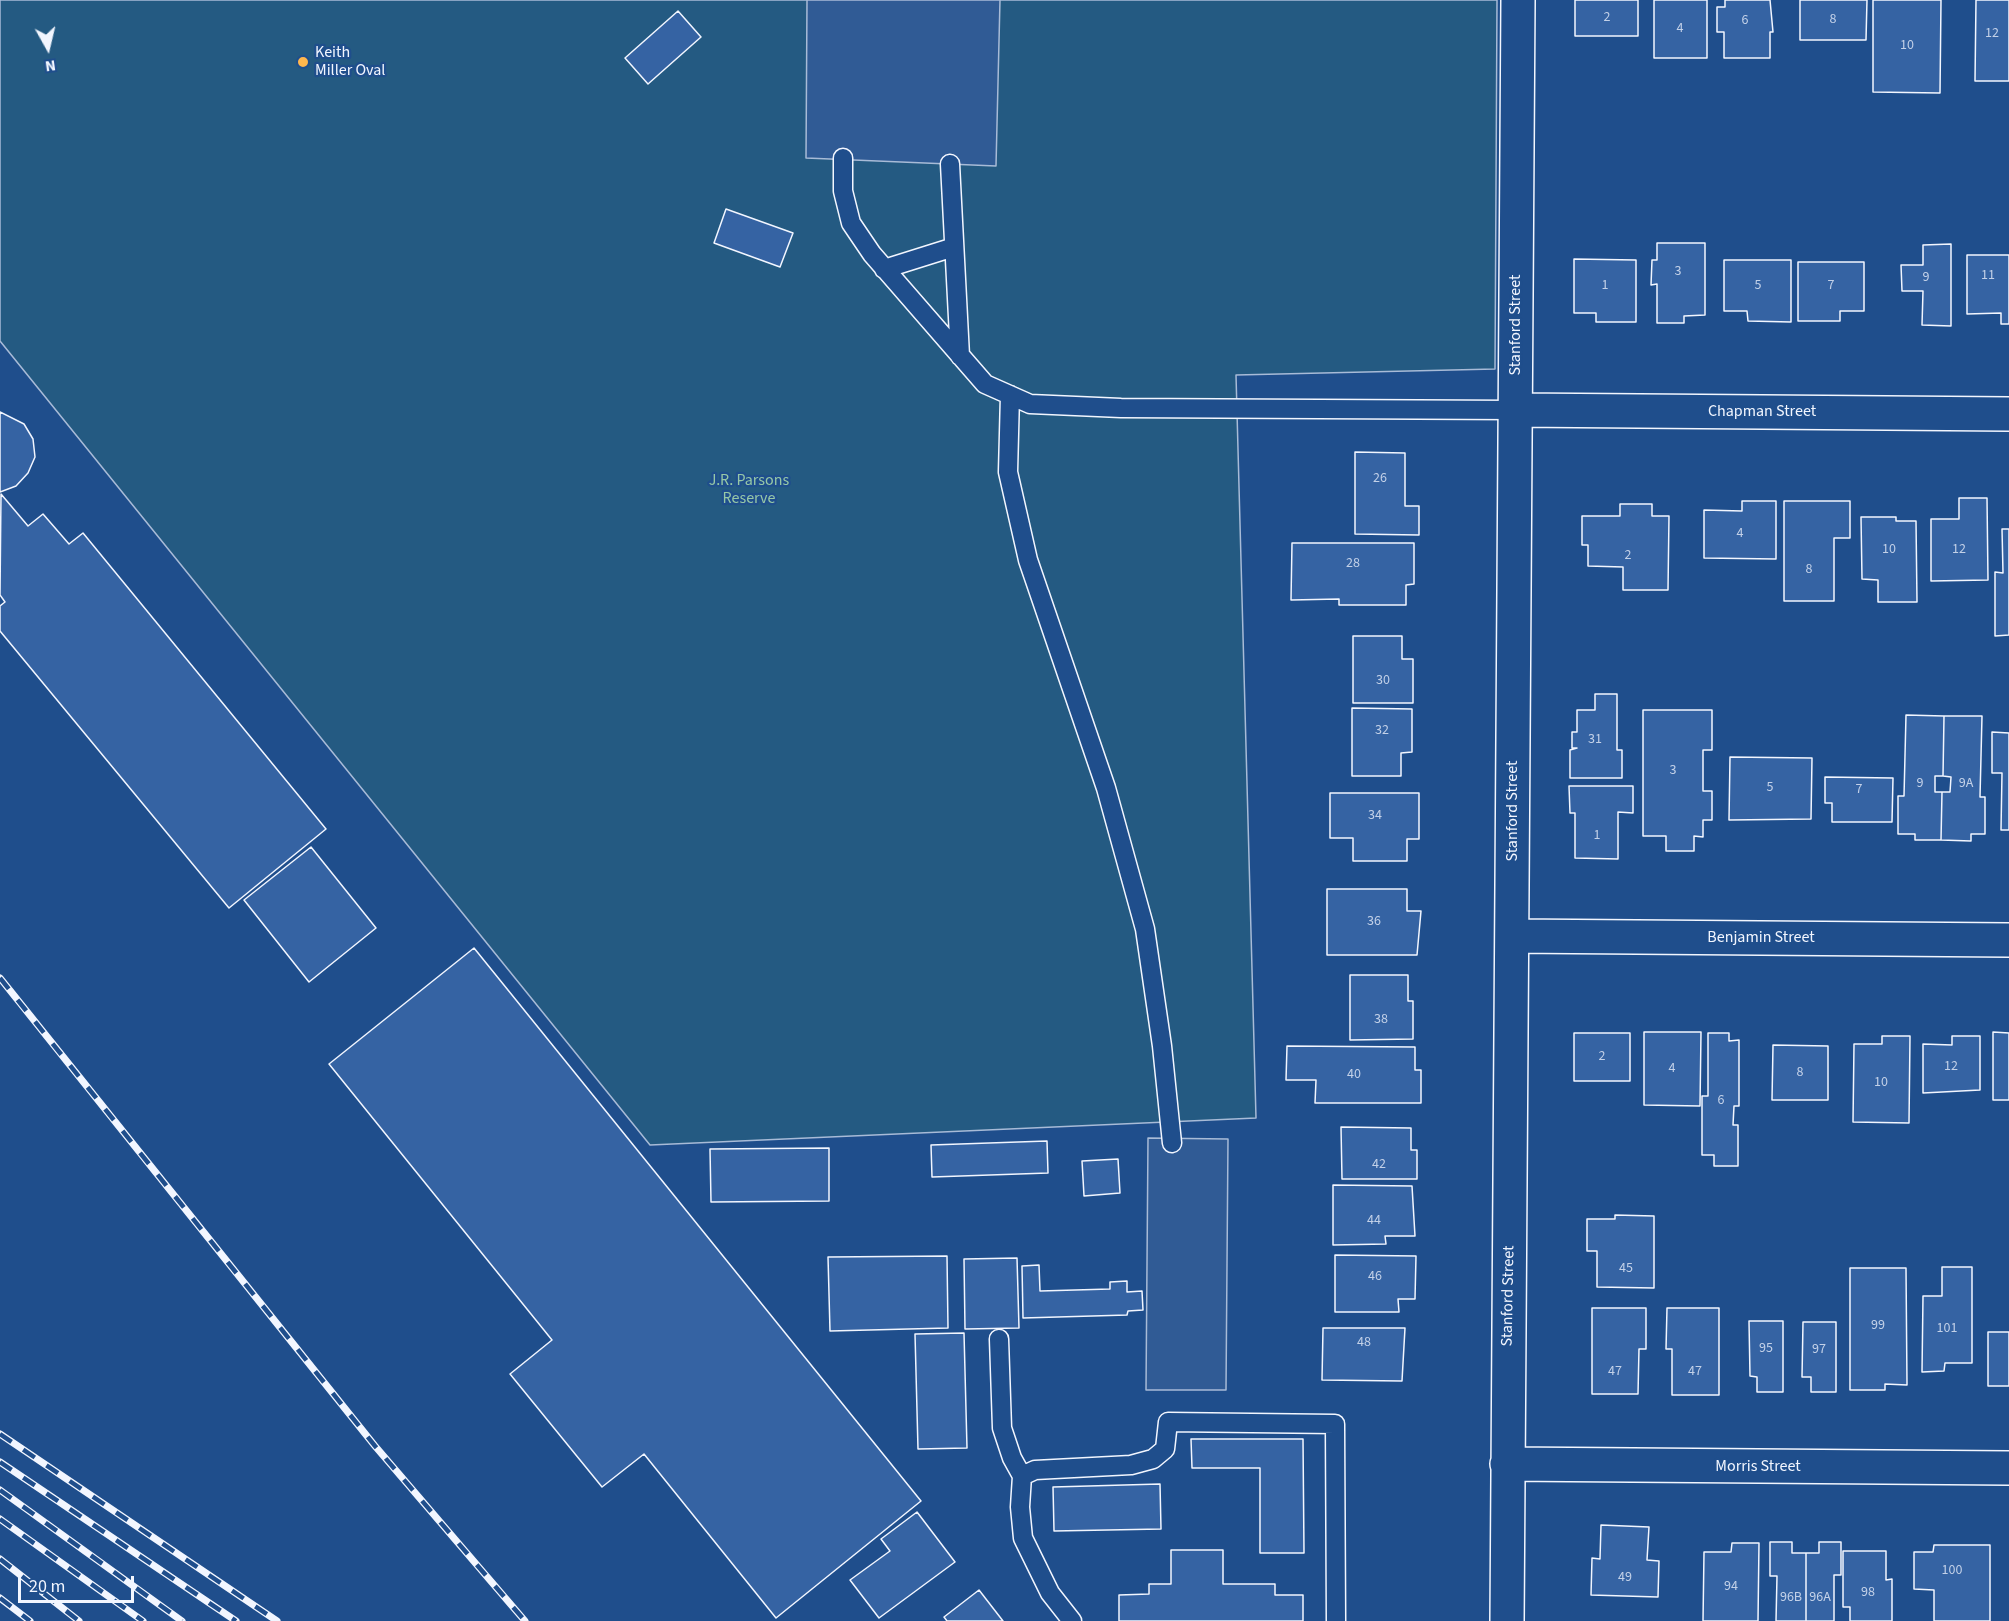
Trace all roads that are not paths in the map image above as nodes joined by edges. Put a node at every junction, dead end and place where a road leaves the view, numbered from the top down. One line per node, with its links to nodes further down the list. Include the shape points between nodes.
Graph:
1 (1518, 0): 8 (street, Stanford Street)
2 (843, 158): 5 (lane, via 843,191 851,223)
3 (950, 164): 4 (lane)
4 (954, 246): 5 (lane); 6 (lane)
5 (885, 268): 6 (lane)
6 (960, 356): 7 (lane, via 985,384)
7 (1010, 395): 8 (lane, via 1030,404 1113,407); 12 (lane, via 1008,472 1028,560 1106,788 1145,928)
8 (1515, 410): 9 (street, Chapman Street); 10 (street, Stanford Street)
9 (2009, 414)
10 (1512, 936): 11 (street, Benjamin Street); 14 (street, Stanford Street)
11 (2009, 940)
12 (1172, 1143)
13 (999, 1339): 16 (lane, via 1002,1428)
14 (1507, 1464): 15 (street, Morris Street); 19 (street, Stanford Street)
15 (2009, 1468)
16 (1022, 1476): 17 (lane, via 1023,1538 1050,1593); 18 (lane, via 1035,1470 1131,1465 1153,1460 1165,1449 1168,1422 1335,1424)
17 (1072, 1621)
18 (1336, 1621)
19 (1507, 1621)

